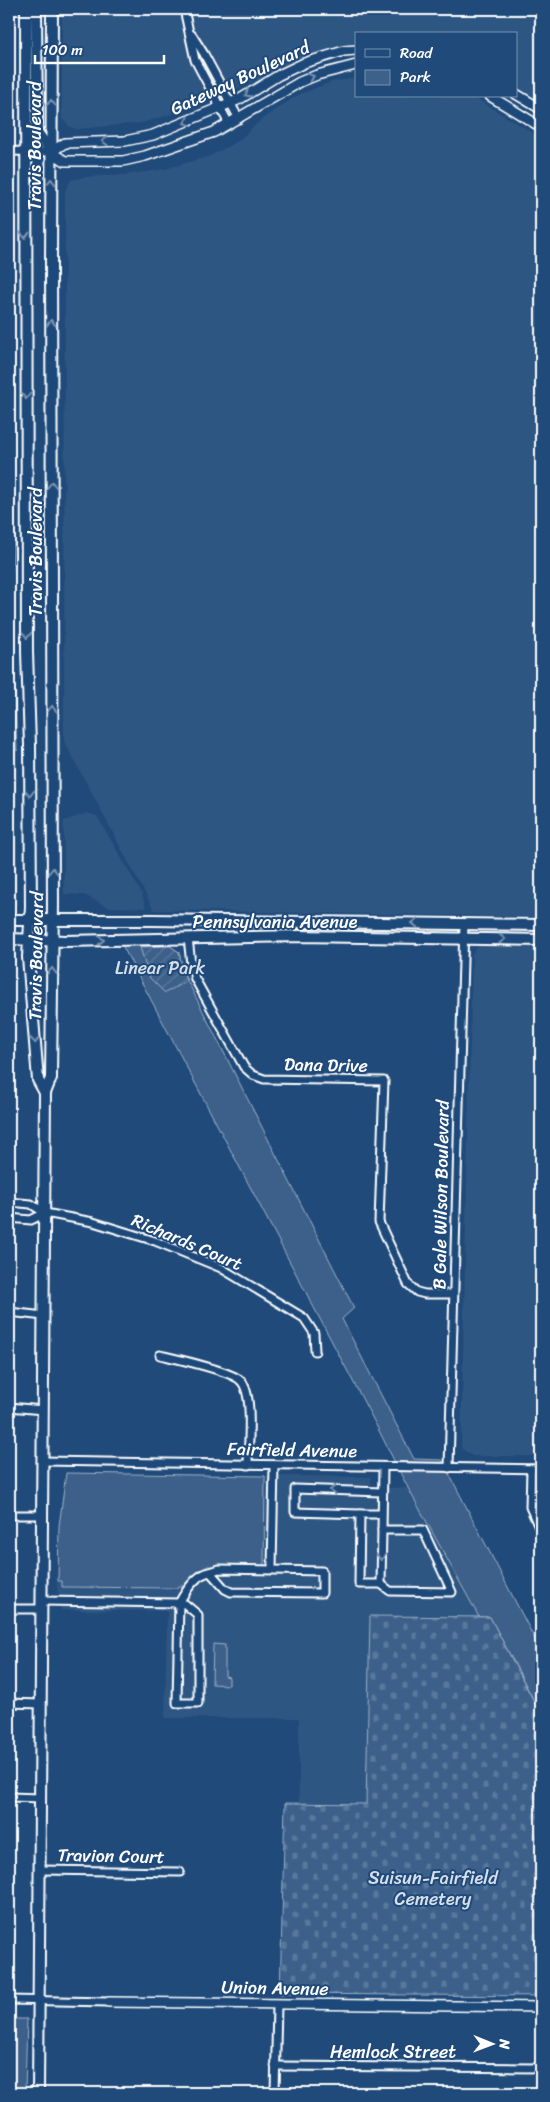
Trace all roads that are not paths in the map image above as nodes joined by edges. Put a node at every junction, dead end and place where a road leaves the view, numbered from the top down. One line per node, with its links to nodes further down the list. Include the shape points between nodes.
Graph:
1 (26, 9): 17 (main road, Travis Boulevard)
2 (36, 9): 18 (main road, via 37,132)
3 (52, 9): 18 (main road, Travis Boulevard, one-way to 3)
4 (184, 9): 5 (street)
5 (190, 32): 10 (street); 11 (street, via 194,60)
6 (355, 50): 10 (street, Gateway Boulevard, one-way to 10, via 304,63)
7 (355, 65): 13 (street, Gateway Boulevard, one-way to 7, via 300,82)
8 (518, 95): 12 (street)
9 (493, 98): 15 (street)
10 (230, 103): 11 (street, Gateway Boulevard); 13 (street)
11 (220, 108): 14 (street); 18 (street, Gateway Boulevard, one-way to 18, via 153,135 125,141 65,143)
12 (541, 109)
13 (238, 119): 14 (street, Gateway Boulevard)
14 (229, 124): 18 (street, Gateway Boulevard, via 200,138 123,161 65,161)
15 (541, 127)
16 (9, 151): 17 (street)
17 (25, 151): 18 (street); 20 (main road, Travis Boulevard, one-way to 20)
18 (51, 152): 21 (main road, Travis Boulevard, one-way to 18)
19 (9, 920): 20 (main road, Pennsylvania Avenue)
20 (30, 920): 21 (main road, Pennsylvania Avenue); 26 (main road, Travis Boulevard)
21 (53, 920): 22 (main road, Pennsylvania Avenue, one-way to 21); 28 (main road, Travis Boulevard)
22 (464, 924): 23 (main road, Pennsylvania Avenue); 27 (street, B Gale Wilson Boulevard)
23 (541, 925)
24 (188, 938): 27 (main road, Pennsylvania Avenue); 28 (main road, Pennsylvania Avenue, one-way to 24); 34 (street, Dana Drive, via 195,979 244,1067 253,1075 264,1079 384,1081 379,1222 408,1284 416,1292)
25 (9, 939): 26 (main road, Pennsylvania Avenue)
26 (29, 939): 28 (main road, Pennsylvania Avenue); 30 (main road, Travis Boulevard, one-way to 30, via 38,1080)
27 (463, 939): 29 (main road, Pennsylvania Avenue, one-way to 29); 34 (street, B Gale Wilson Boulevard)
28 (52, 940): 30 (main road, Travis Boulevard, one-way to 28, via 51,1078)
29 (541, 940)
30 (45, 1093): 32 (main road, Travis Boulevard)
31 (9, 1202): 32 (street, via 31,1204)
32 (45, 1213): 33 (street, via 31,1220); 36 (main road, Travis Boulevard); 37 (street, Richards Court, via 93,1222 155,1241 221,1268 304,1318 314,1333)
33 (9, 1218)
34 (454, 1294): 45 (street, B Gale Wilson Boulevard)
35 (9, 1312): 36 (street)
36 (44, 1316): 40 (main road, Travis Boulevard)
37 (316, 1351)
38 (160, 1355): 42 (street, via 229,1374 241,1381 249,1407)
39 (9, 1407): 40 (street)
40 (43, 1410): 41 (main road, Travis Boulevard)
41 (43, 1462): 42 (street, Fairfield Avenue); 52 (main road, Travis Boulevard)
42 (248, 1465): 43 (street, Fairfield Avenue)
43 (274, 1465): 44 (street, Fairfield Avenue); 55 (street)
44 (382, 1467): 45 (street, Fairfield Avenue); 48 (street)
45 (449, 1468): 46 (street, Fairfield Avenue)
46 (531, 1469): 47 (street, Fairfield Avenue); 54 (street, via 530,1508)
47 (541, 1469)
48 (382, 1492): 49 (street, one-way to 49, via 295,1490 295,1512); 50 (street)
49 (360, 1514): 50 (street); 57 (street, via 359,1584)
50 (382, 1514): 53 (street)
51 (9, 1515): 52 (street)
52 (42, 1515): 59 (main road, Travis Boulevard)
53 (382, 1530): 57 (street, one-way to 57); 57 (street, via 423,1530 452,1592 390,1590)
54 (541, 1532)
55 (272, 1569): 56 (street, via 219,1569); 56 (street, via 322,1570 322,1593 231,1592)
56 (210, 1572): 58 (street, via 201,1576)
57 (381, 1584)
58 (179, 1603): 58 (street, via 177,1703 198,1703 198,1615); 59 (street)
59 (42, 1605): 60 (street); 62 (main road, Travis Boulevard)
60 (9, 1609)
61 (9, 1703): 62 (street)
62 (42, 1704): 64 (main road, Travis Boulevard)
63 (9, 1797): 64 (street)
64 (41, 1798): 65 (main road, Travis Boulevard)
65 (41, 1870): 66 (street, Travion Court); 68 (main road, Travis Boulevard)
66 (180, 1872)
67 (9, 2000): 68 (street, Union Avenue)
68 (40, 2001): 69 (street, Union Avenue); 74 (main road, Travis Boulevard)
69 (109, 2002): 70 (street, Union Avenue)
70 (277, 2005): 71 (street, Union Avenue); 72 (street)
71 (541, 2007)
72 (275, 2066): 73 (street, Hemlock Street); 75 (street)
73 (541, 2068)
74 (38, 2093)
75 (275, 2093)

